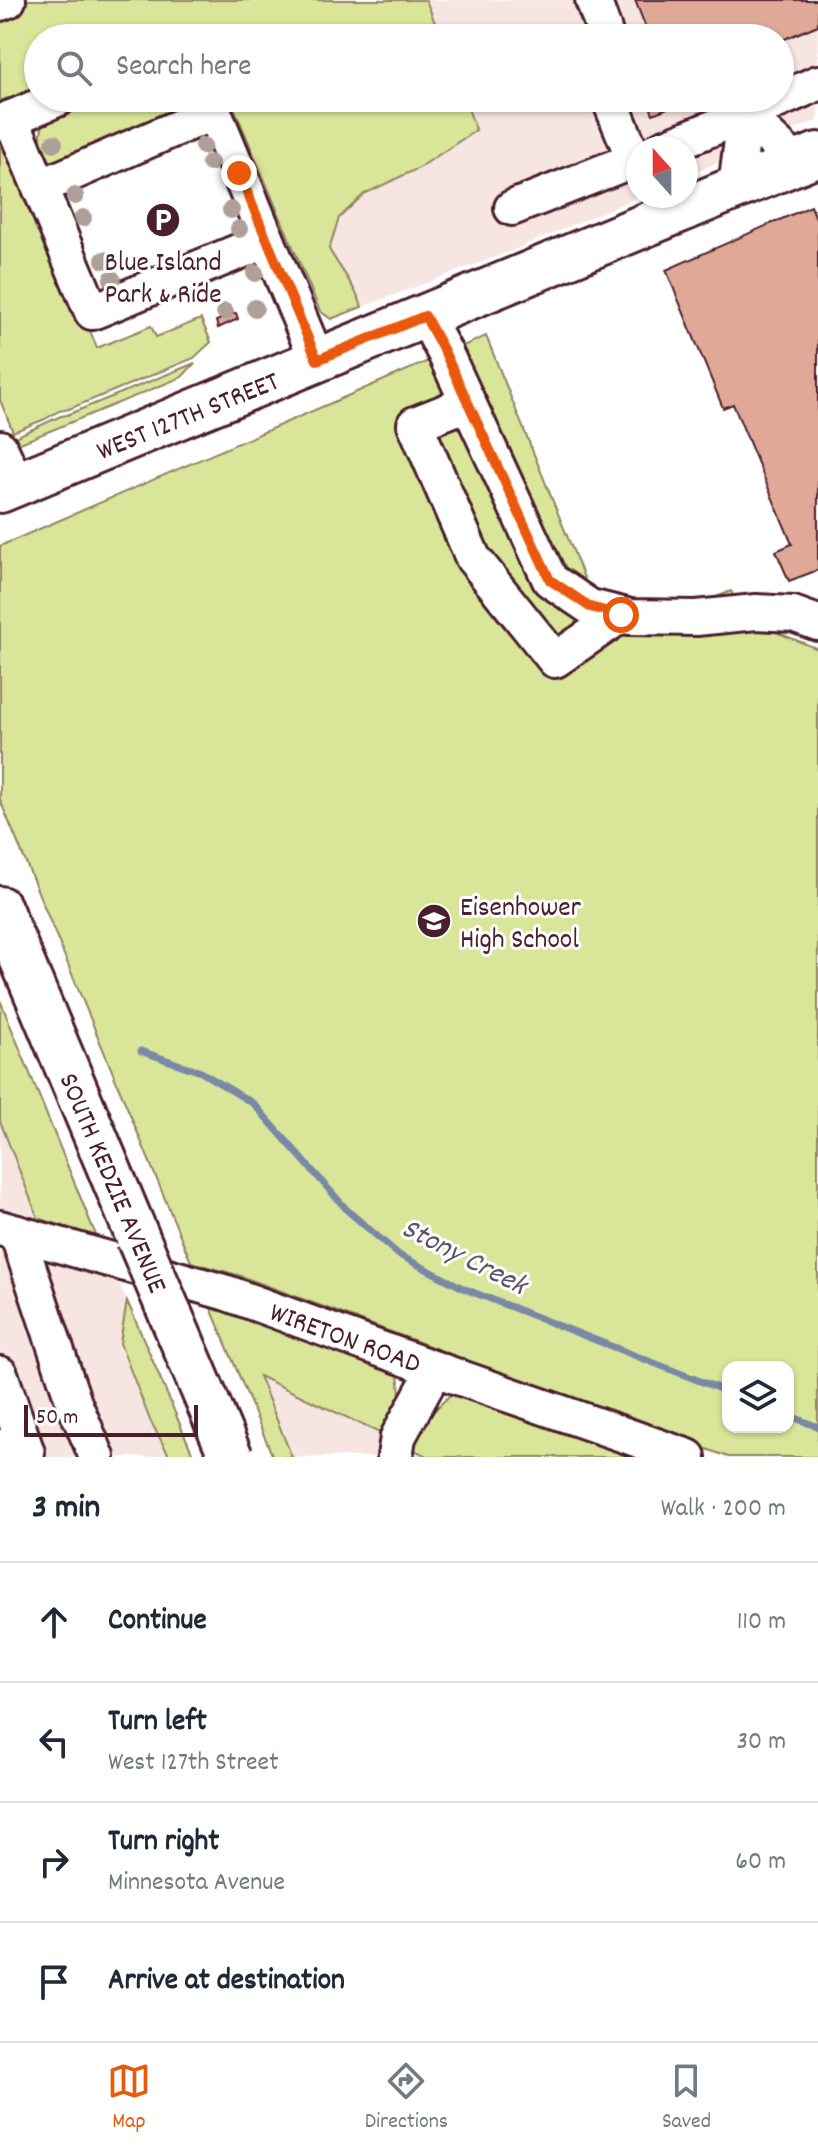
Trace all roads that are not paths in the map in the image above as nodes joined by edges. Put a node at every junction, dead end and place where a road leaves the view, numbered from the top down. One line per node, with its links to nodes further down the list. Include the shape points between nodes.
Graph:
1 (8, 0): 3 (street)
2 (593, 0): 4 (street)
3 (0, 3)
4 (602, 24)
5 (818, 83): 6 (street)
6 (794, 94)
7 (25, 112): 13 (street)
8 (196, 112): 18 (street)
9 (214, 112): 21 (street)
10 (618, 112): 14 (street)
11 (752, 112): 12 (street)
12 (745, 115): 15 (street); 16 (street); 19 (street)
13 (6, 120): 18 (street)
14 (633, 136)
15 (692, 136)
16 (808, 158): 19 (main road, WEST 127TH STREET)
17 (626, 163): 20 (street)
18 (40, 187): 21 (street, via 92,312)
19 (736, 188): 22 (main road, WEST 127TH STREET)
20 (512, 208)
21 (267, 240): 23 (street)
22 (425, 316): 23 (main road, WEST 127TH STREET); 24 (street)
23 (317, 360): 25 (main road, WEST 127TH STREET)
24 (468, 403): 26 (street, via 550,580 590,607); 26 (street, via 415,424 473,558 555,660)
25 (6, 474)
26 (621, 615): 27 (street, via 696,618 756,612 793,614)
27 (818, 623)
28 (0, 908): 34 (main road, SOUTH KEDZIE AVENUE, bridge)
29 (8, 1230): 30 (street, WIRETON ROAD, via 227,1293); 33 (street)
30 (435, 1369): 35 (street, via 398,1437); 36 (street, WIRETON ROAD)
31 (0, 1374): 32 (street)
32 (18, 1452)
33 (97, 1457)
34 (231, 1457)
35 (395, 1457)
36 (688, 1457)

